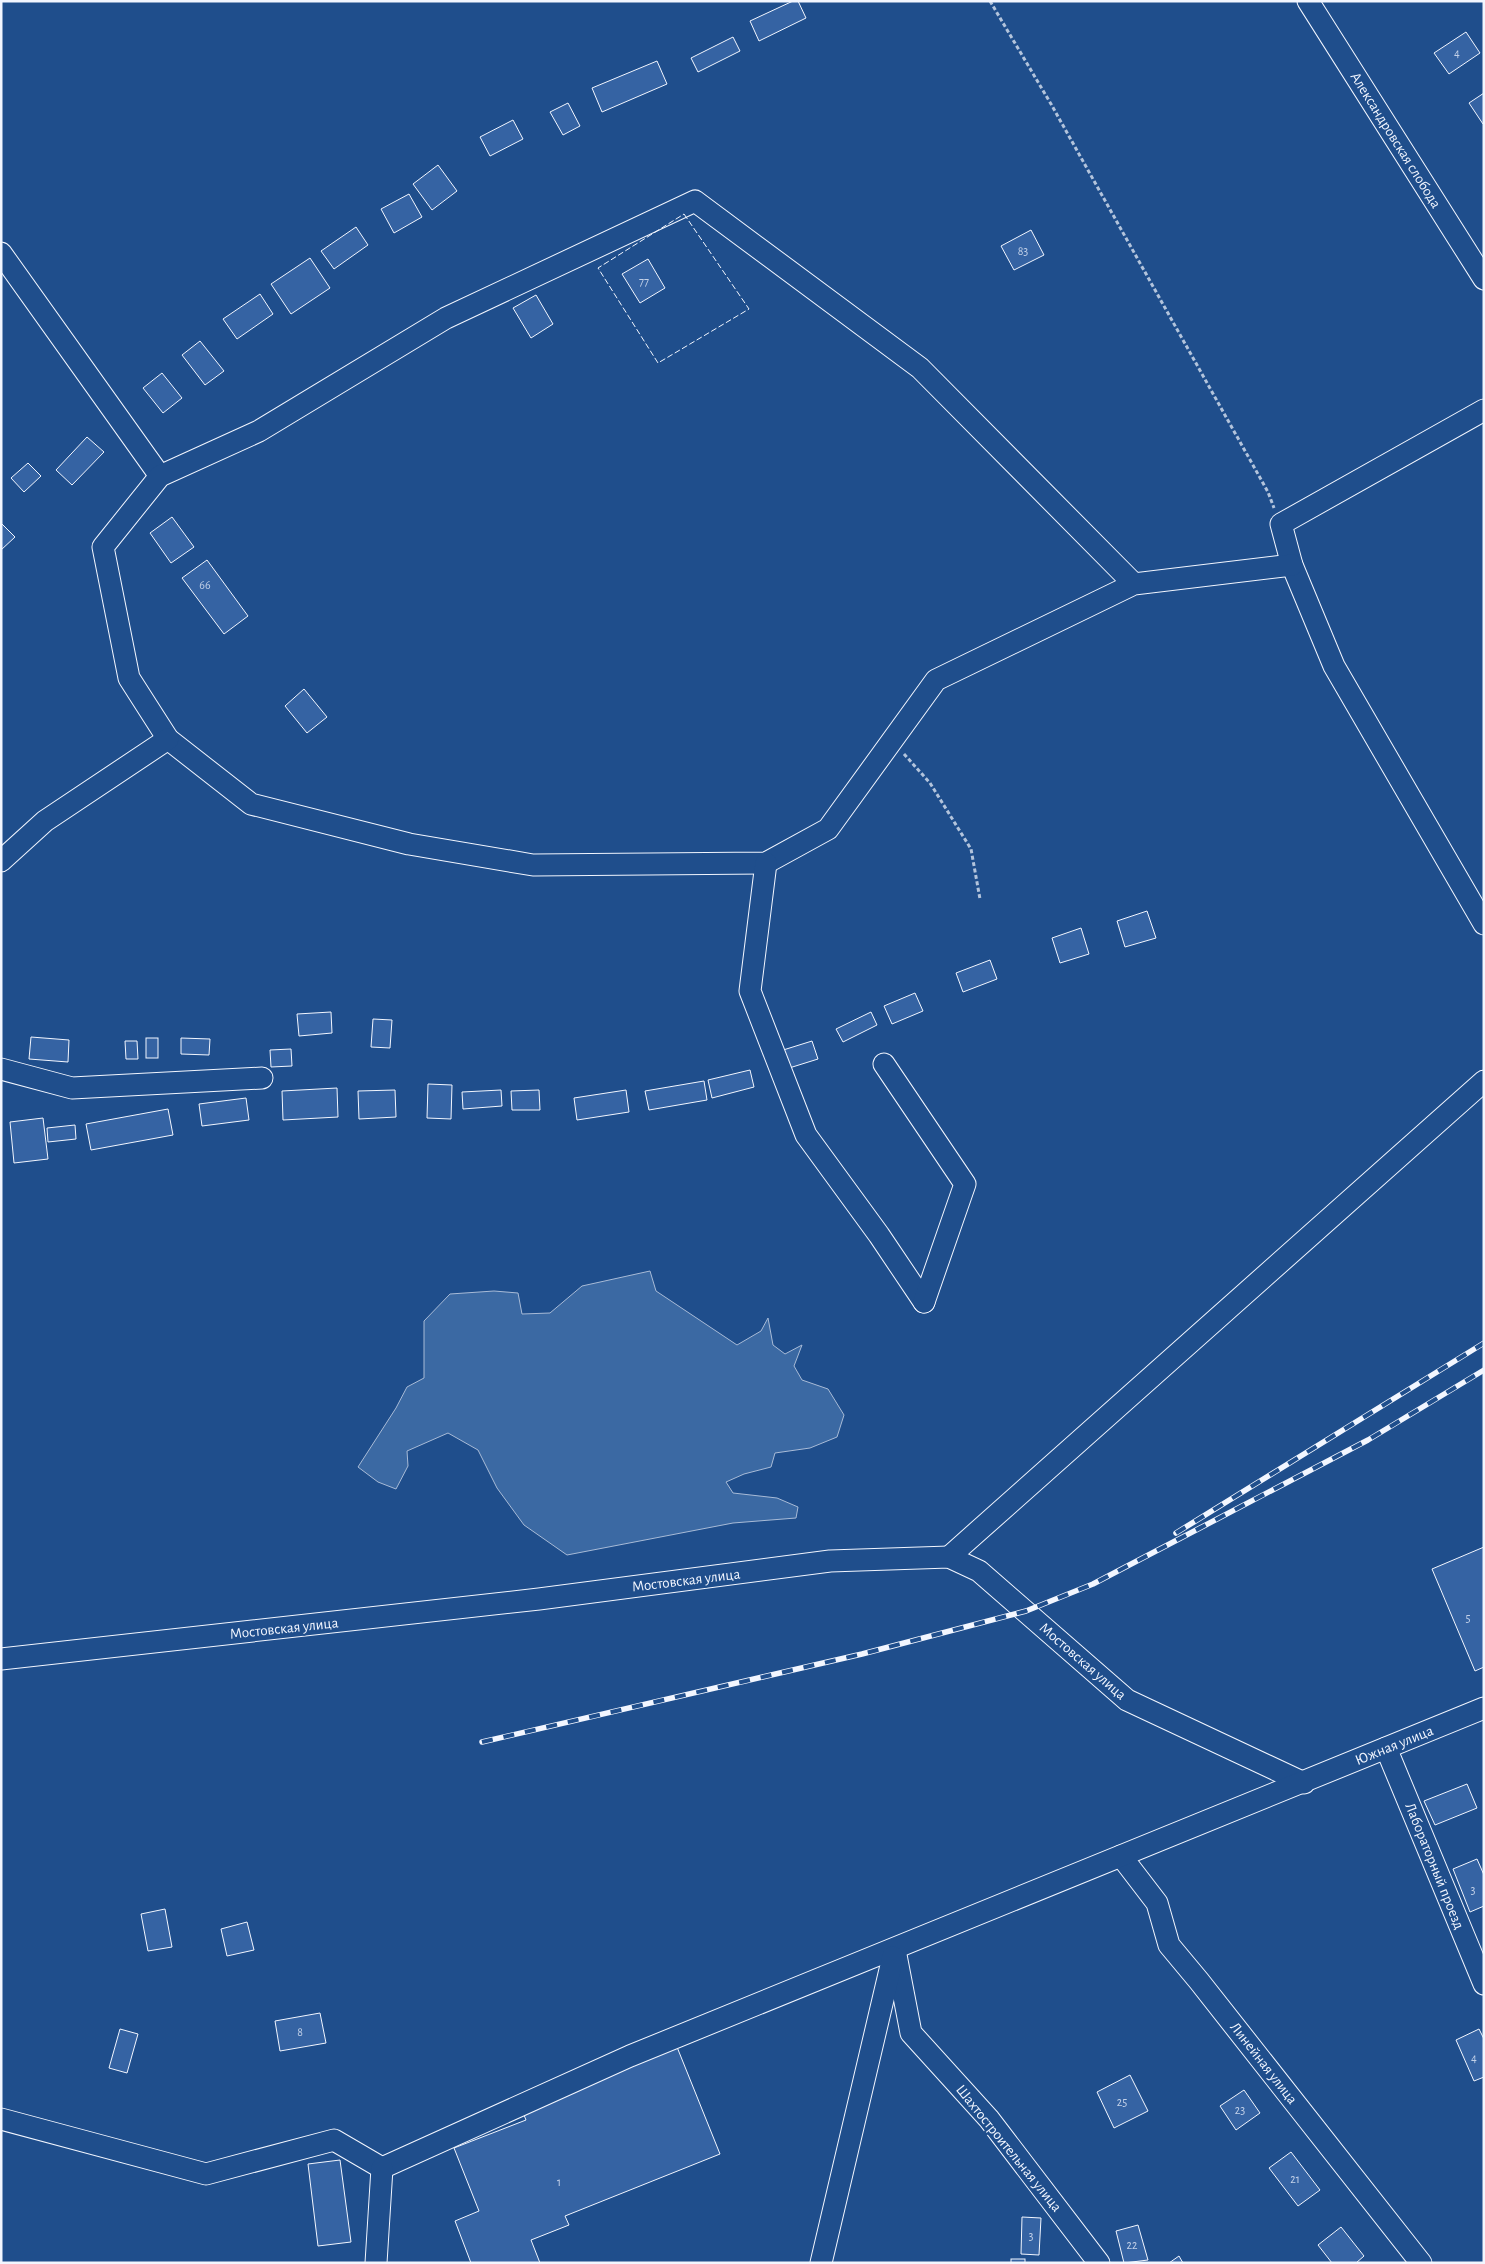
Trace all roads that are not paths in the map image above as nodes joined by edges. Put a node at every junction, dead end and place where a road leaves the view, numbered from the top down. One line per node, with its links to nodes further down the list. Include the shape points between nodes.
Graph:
1 (1308, 1): 3 (street, Александровская слобода)
2 (1, 253): 5 (street)
3 (1484, 279)
4 (1484, 410): 6 (street, via 1281,524)
5 (160, 476): 7 (street, via 259,431 446,318 695,201 920,368); 8 (street, via 103,547 129,678)
6 (1292, 565): 7 (street); 11 (street, via 1334,666)
7 (1134, 584): 10 (street, via 936,680 828,829)
8 (168, 739): 9 (street, via 45,821); 10 (street, via 251,804 409,844 533,865)
9 (1, 861)
10 (766, 863): 12 (street, via 750,991 806,1135 924,1302 965,1184)
11 (1484, 924)
12 (884, 1064)
13 (1, 1069): 14 (street, via 72,1088)
14 (262, 1078)
15 (1484, 1081): 16 (street)
16 (949, 1557): 17 (street, Мостовская улица, via 830,1561 539,1599); 20 (street, Мостовская улица, via 979,1571 1127,1700)
17 (1, 1660)
18 (1484, 1708): 19 (street, Южная улица)
19 (1386, 1748): 20 (street, Южная улица); 23 (street, Лабораторный проезд)
20 (1304, 1783): 21 (street, Южная улица)
21 (1121, 1856): 22 (street, Южная улица); 29 (street, Линейная улица, via 1158,1904 1169,1945)
22 (895, 1950): 25 (street, Южная улица, via 630,2056); 27 (street); 28 (street, Шахтостроительная улица, via 911,2033 989,2119)
23 (1484, 1984)
24 (1, 2119): 25 (street, via 206,2174 334,2140)
25 (382, 2168): 26 (street)
26 (376, 2263)
27 (821, 2263)
28 (1100, 2263)
29 (1421, 2263)

